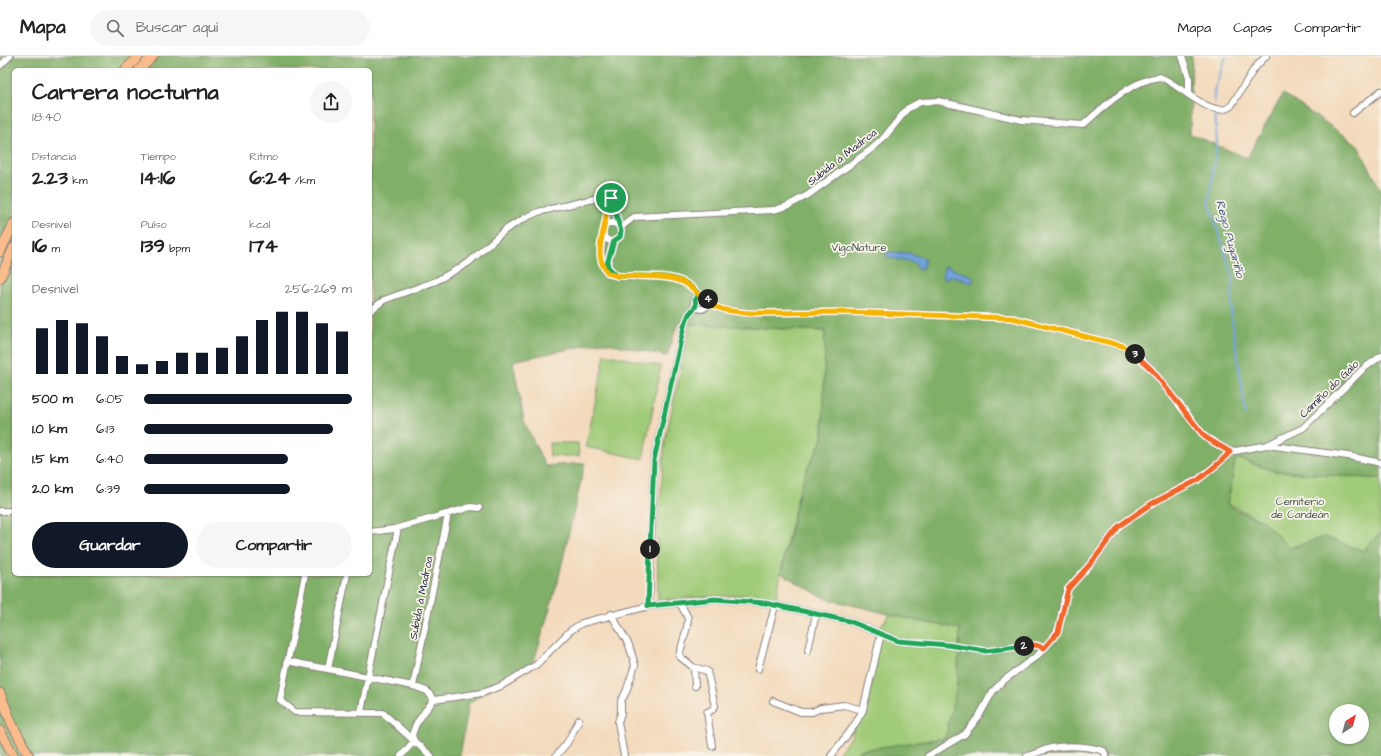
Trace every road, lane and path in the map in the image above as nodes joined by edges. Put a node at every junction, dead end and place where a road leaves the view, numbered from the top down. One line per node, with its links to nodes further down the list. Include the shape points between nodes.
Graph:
1 (10, 56): 6 (street)
2 (139, 56): 7 (highway)
3 (154, 56): 8 (highway)
4 (1182, 56): 10 (street, via 1189,77)
5 (1266, 56): 10 (street, Subida á Madroa, via 1259,62 1226,110 1218,110)
6 (0, 66)
7 (126, 68)
8 (141, 68)
9 (1381, 91): 11 (street)
10 (1189, 94): 14 (street, Subida á Madroa, via 1165,78 1155,77 1126,91 1104,106 1084,125 1076,126 1022,120 938,101 920,102 907,109 882,140 869,151 808,195 787,206 774,210 634,217)
11 (1353, 113)
12 (599, 197): 13 (street, via 607,201); 14 (street, via 611,198); 25 (street, via 538,212 523,219 505,230 468,263 436,281 384,300)
13 (605, 225): 14 (street, via 613,222); 16 (street)
14 (619, 226): 17 (street, via 621,234)
15 (12, 227): 19 (highway)
16 (603, 234): 17 (street, via 608,240); 20 (street, via 600,258 602,265 607,272)
17 (614, 241): 20 (street, via 607,264)
18 (12, 251): 21 (highway)
19 (0, 252)
20 (617, 276): 22 (street, via 677,279)
21 (0, 278)
22 (699, 295): 23 (street, via 706,297); 24 (street, via 695,299)
23 (708, 304): 24 (street, via 703,309); 28 (street, via 725,310 747,313 843,312 1012,318 1123,346 1138,355 1152,370 1205,437)
24 (696, 306): 39 (street, via 684,326 654,460)
25 (372, 309)
26 (1381, 356): 27 (street, Camiño do Galo, via 1303,428)
27 (1267, 445): 28 (street); 29 (street)
28 (1230, 452): 44 (street, via 1198,480 1151,504 1119,526 1068,589 1058,632)
29 (1381, 463)
30 (479, 508): 33 (street, via 471,507)
31 (0, 510): 32 (street)
32 (12, 511)
33 (448, 514): 34 (street); 51 (street, Subida á Madroa)
34 (398, 528): 35 (street); 50 (street)
35 (372, 532)
36 (305, 576): 46 (street)
37 (347, 576): 48 (street)
38 (680, 602): 39 (street); 40 (street, via 715,599); 47 (street, via 688,618 678,656)
39 (648, 606): 41 (street)
40 (775, 606): 42 (street); 49 (street)
41 (611, 614): 54 (street, via 582,623 570,631 536,664 501,686 482,693); 67 (street, via 629,645 635,665 621,701 618,722)
42 (816, 614): 43 (street, via 849,621); 45 (street)
43 (881, 634): 44 (street, via 898,641 986,651 1029,645); 56 (street)
44 (1044, 648): 69 (street, via 993,691 965,734)
45 (808, 650)
46 (287, 661): 48 (street); 57 (street, via 279,697 292,711)
47 (694, 668): 52 (street); 61 (street, via 706,671 709,677 715,706 707,712)
48 (328, 669): 50 (street)
49 (758, 669)
50 (368, 677): 51 (street); 57 (street)
51 (413, 686): 54 (street, via 427,691)
52 (695, 686)
53 (0, 693): 63 (highway, via 12,724)
54 (434, 700): 60 (street, via 416,724 412,736)
55 (773, 701): 56 (street, via 801,712 844,705)
56 (863, 710): 68 (street)
57 (361, 712): 60 (street, via 383,713)
58 (579, 720): 66 (street, via 567,743)
59 (0, 731): 62 (highway)
60 (414, 741): 64 (street); 65 (street)
61 (712, 746)
62 (14, 756)
63 (29, 756)
64 (402, 756)
65 (431, 756)
66 (556, 756)
67 (624, 756)
68 (831, 756)
69 (928, 756)
70 (1027, 756): 71 (street, via 1067,746 1097,749)
71 (1106, 756)

